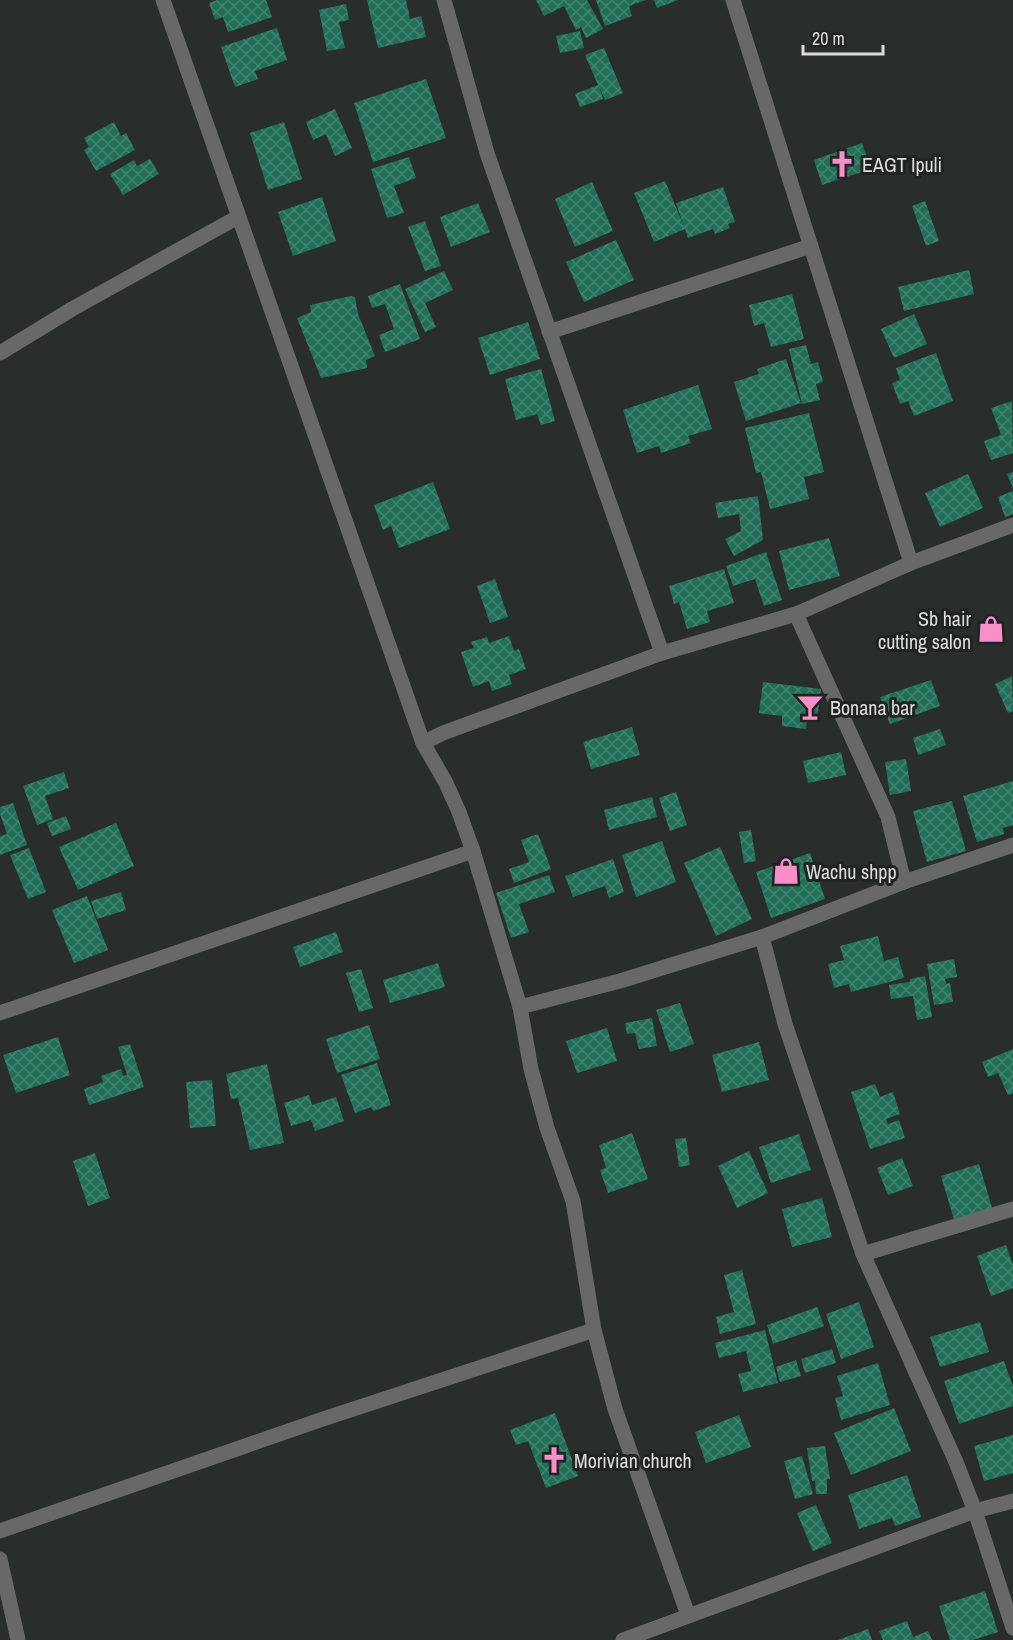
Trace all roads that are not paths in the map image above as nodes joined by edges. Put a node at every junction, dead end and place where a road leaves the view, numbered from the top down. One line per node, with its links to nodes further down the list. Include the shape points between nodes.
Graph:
1 (163, 0): 4 (street)
2 (444, 0): 6 (street, via 487,153)
3 (733, 0): 5 (street)
4 (238, 218): 7 (street); 12 (street)
5 (811, 246): 6 (street); 9 (street)
6 (549, 332): 11 (street)
7 (0, 352)
8 (1013, 525): 9 (street)
9 (911, 562): 10 (street)
10 (796, 614): 11 (street); 15 (street, via 888,817)
11 (662, 653): 12 (street)
12 (423, 743): 14 (street, via 451,792)
13 (1013, 845): 15 (street)
14 (473, 851): 17 (street); 18 (street)
15 (904, 882): 16 (street)
16 (762, 937): 17 (street); 20 (street, via 785,1024)
17 (520, 1007): 21 (street, via 531,1069 573,1202)
18 (0, 1012)
19 (1013, 1209): 20 (street)
20 (863, 1254): 23 (street)
21 (594, 1330): 24 (street); 26 (street, via 615,1409)
22 (1013, 1501): 23 (street)
23 (975, 1511): 26 (street); 27 (street)
24 (0, 1531)
25 (0, 1559): 28 (street)
26 (688, 1615): 29 (street)
27 (1013, 1628)
28 (18, 1640)
29 (622, 1640)

